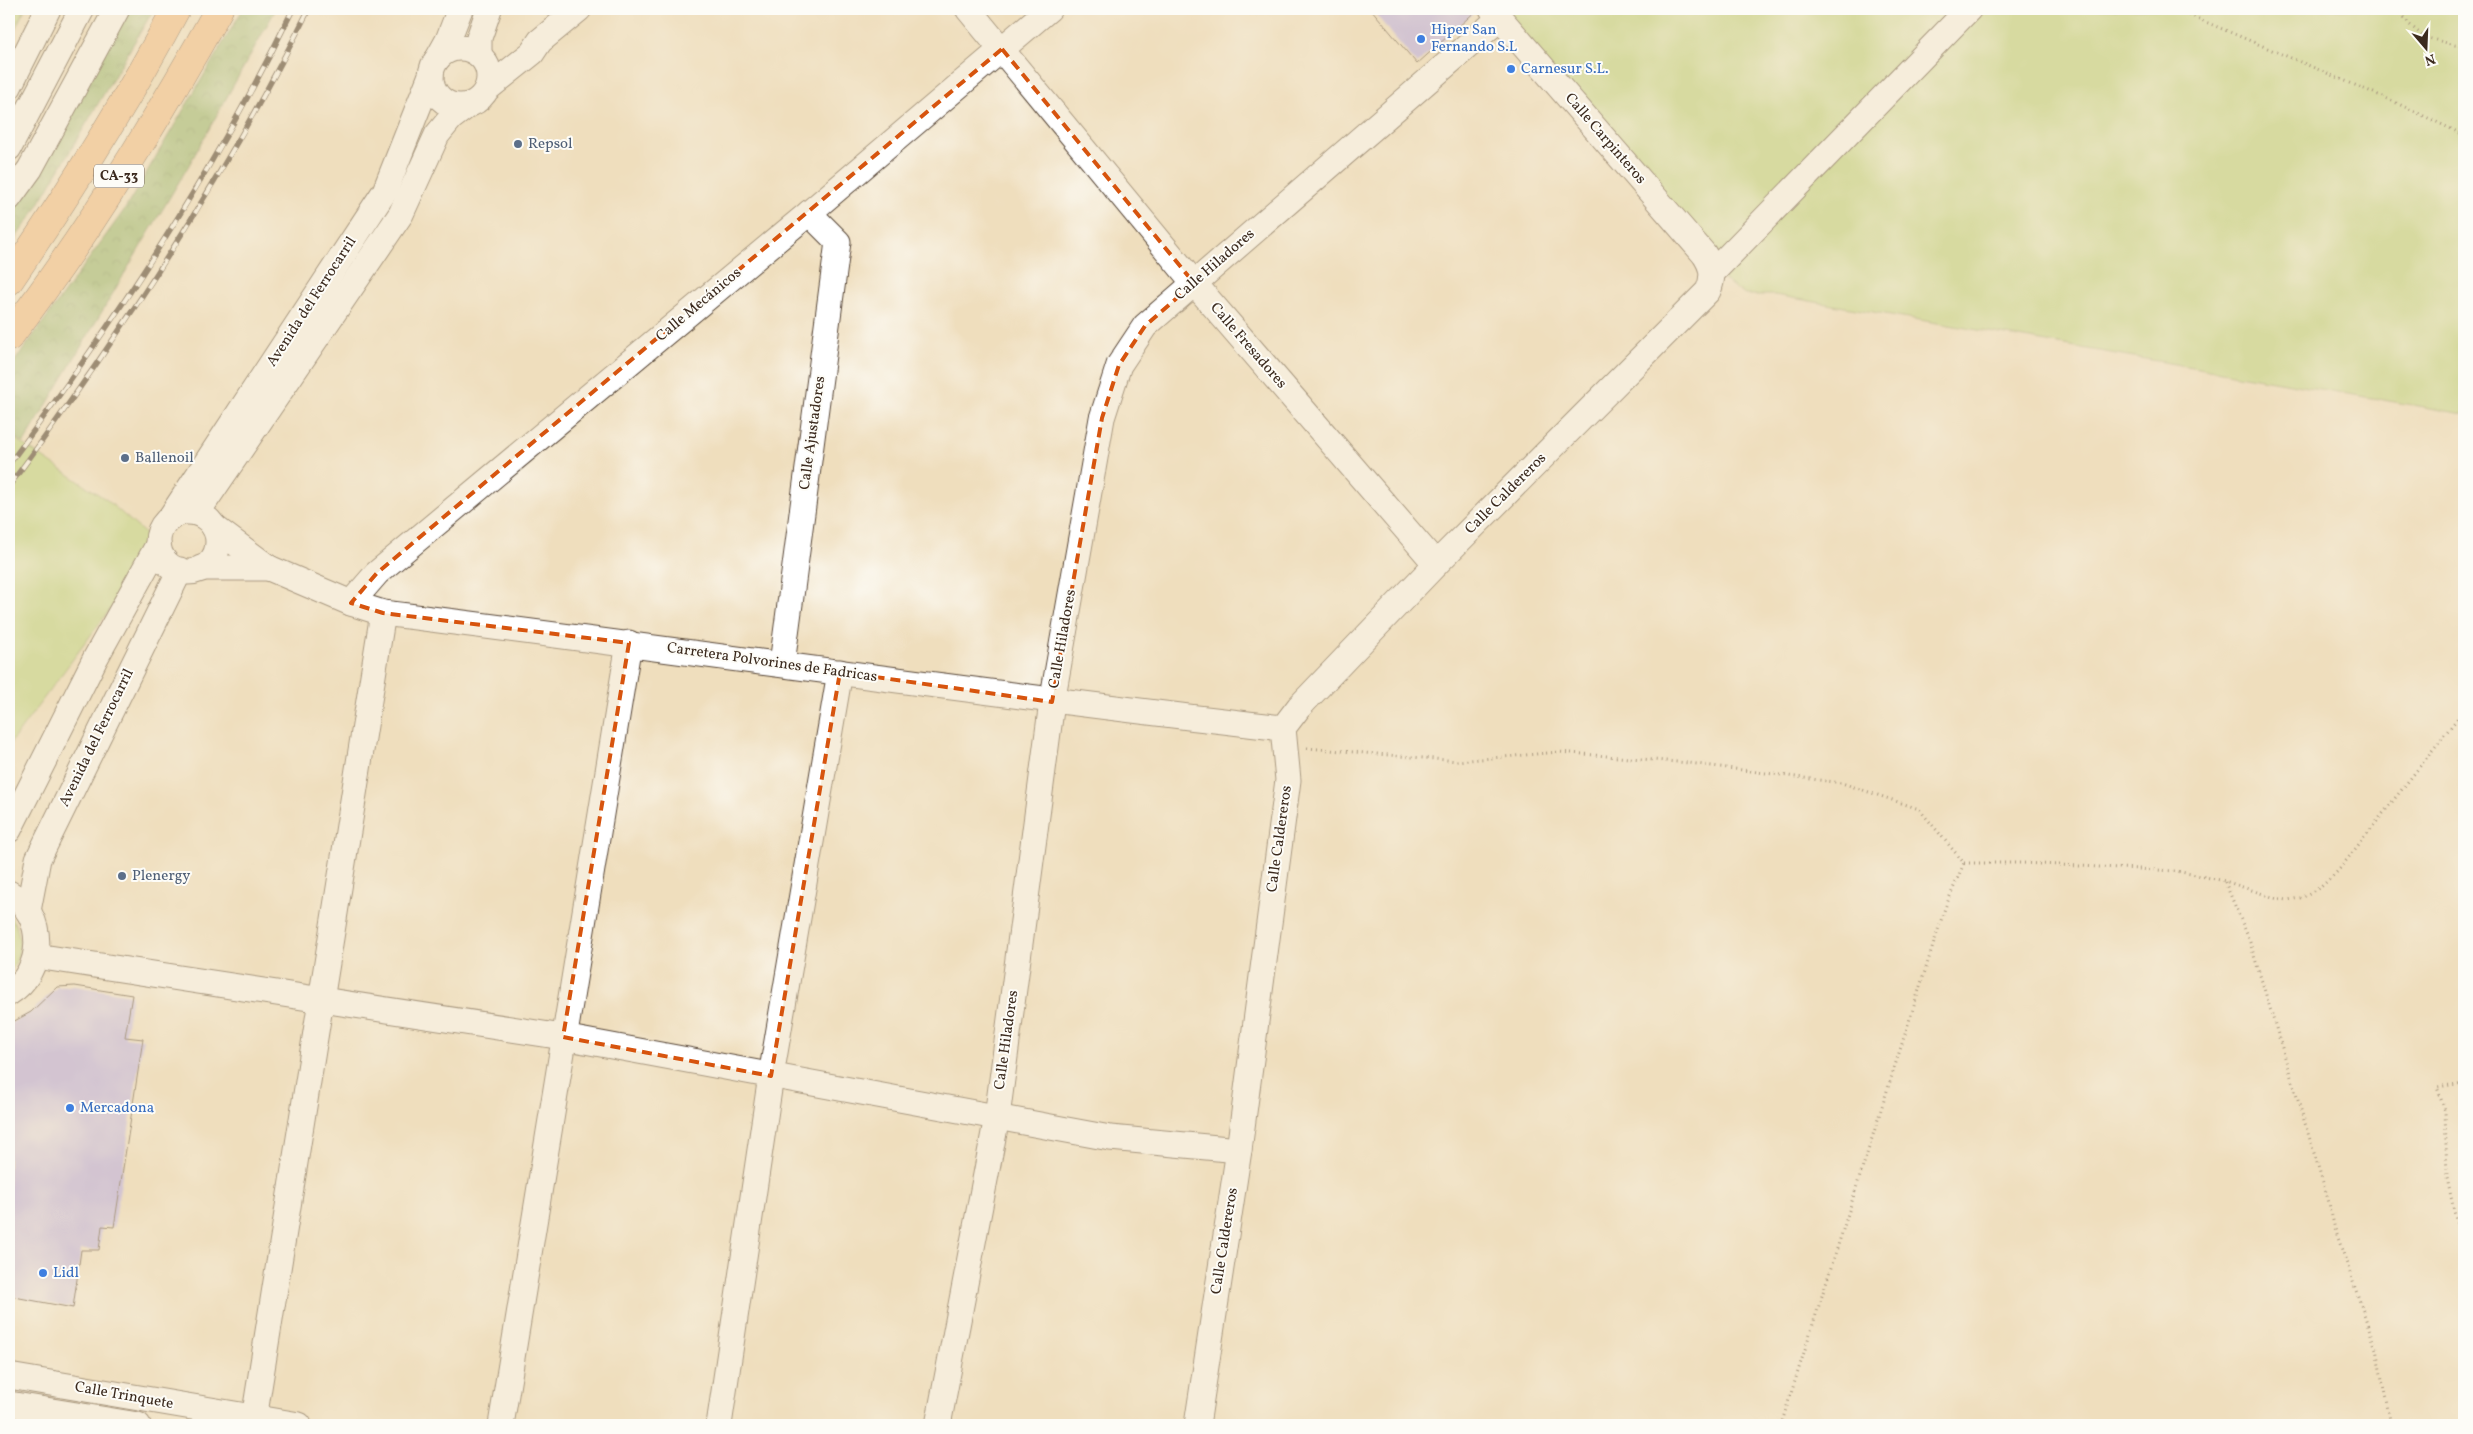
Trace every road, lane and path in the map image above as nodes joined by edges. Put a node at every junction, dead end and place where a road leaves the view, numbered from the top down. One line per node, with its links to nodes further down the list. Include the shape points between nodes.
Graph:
1 (48, 9): 20 (street)
2 (82, 9): 24 (street)
3 (117, 9): 25 (street, via 30,169)
4 (176, 9): 28 (highway, CA-33, via 106,132)
5 (219, 9): 30 (highway, CA-33, via 110,192)
6 (460, 9): 19 (street, Avenida del Ferrocarril)
7 (489, 9): 18 (street, via 479,38)
8 (580, 9): 15 (street)
9 (968, 9): 17 (street, Calle Fresadores)
10 (1049, 9): 17 (street, Calle Mecánicos)
11 (1969, 9): 27 (street)
12 (2175, 9): 23 (path, via 2388,99)
13 (2398, 9): 16 (path, via 2410,26 2424,37)
14 (1496, 14): 27 (street, Calle Carpinteros, via 1704,254); 29 (street, Calle Hiladores)
15 (540, 41): 18 (street, via 505,59); 21 (street, Avenida del Ferrocarril, via 532,54)
16 (2464, 44)
17 (1002, 49): 26 (street, Calle Mecánicos); 29 (street, Calle Fresadores)
18 (482, 58): 19 (street, via 472,50 453,48); 21 (street, via 489,70)
19 (434, 66): 22 (street, via 431,84 440,100); 31 (street, Avenida del Ferrocarril, via 385,190)
20 (9, 86)
21 (487, 88): 22 (street, Avenida del Ferrocarril, via 482,96)
22 (466, 106): 32 (street, Avenida del Ferrocarril, via 437,135 401,214)
23 (2464, 136)
24 (9, 148)
25 (9, 198)
26 (810, 213): 37 (street, Calle Mecánicos, via 377,573); 40 (street, Calle Ajustadores, via 838,242)
27 (1713, 272): 34 (street, Calle Caldereros, via 1708,291)
28 (9, 281)
29 (1194, 284): 34 (street, Calle Fresadores); 42 (street, Calle Hiladores, via 1144,326 1120,365 1102,418)
30 (9, 337)
31 (170, 518): 32 (street, via 178,514); 33 (street, via 163,526)
32 (206, 520): 35 (street, Carretera Polvorines de Fadricas); 36 (street, via 218,536 215,555)
33 (158, 545): 36 (street, via 165,561); 45 (street, via 95,659)
34 (1436, 564): 44 (street, Calle Caldereros, via 1299,707)
35 (269, 568): 36 (street, Carretera Polvorines de Fadricas); 37 (street, Carretera Polvorines de Fadricas)
36 (191, 569): 49 (street, Avenida del Ferrocarril, via 38,859)
37 (351, 603): 38 (street, Carretera Polvorines de Fadricas)
38 (383, 614): 39 (street, Carretera Polvorines de Fadricas); 52 (street)
39 (629, 644): 40 (street, Carretera Polvorines de Fadricas); 53 (street)
40 (782, 664): 41 (street, Carretera Polvorines de Fadricas)
41 (840, 672): 42 (street, Carretera Polvorines de Fadricas); 54 (street)
42 (1052, 702): 44 (street, Carretera Polvorines de Fadricas); 56 (street, Calle Hiladores)
43 (2464, 710): 47 (path, via 2338,871 2321,887 2300,898 2287,900)
44 (1283, 728): 46 (path, via 1308,750 1458,761 1559,752 1689,763 1842,783 1918,809); 57 (street, Calle Caldereros, via 1288,780)
45 (9, 830)
46 (1964, 863): 47 (path, via 2159,869); 68 (path, via 1945,908)
47 (2225, 881): 69 (path, via 2250,939 2335,1229 2376,1349)
48 (9, 893): 49 (street)
49 (28, 911): 50 (street, via 38,940)
50 (36, 956): 51 (street, via 29,974); 52 (street)
51 (9, 993)
52 (320, 1000): 53 (street); 61 (street)
53 (563, 1038): 54 (street); 64 (street)
54 (771, 1076): 56 (street); 65 (street)
55 (2464, 1083): 58 (path, via 2437,1087 2445,1111 2447,1178 2457,1225)
56 (997, 1117): 57 (street, via 1110,1138); 66 (street, Calle Hiladores)
57 (1239, 1150): 67 (street, Calle Caldereros)
58 (2464, 1241)
59 (9, 1376): 61 (street, Calle Trinquete)
60 (9, 1404): 62 (street, Calle Trinquete)
61 (254, 1419): 63 (street, Calle Trinquete)
62 (138, 1425)
63 (299, 1425)
64 (501, 1425)
65 (719, 1425)
66 (938, 1425)
67 (1197, 1425)
68 (1781, 1425)
69 (2391, 1425)

